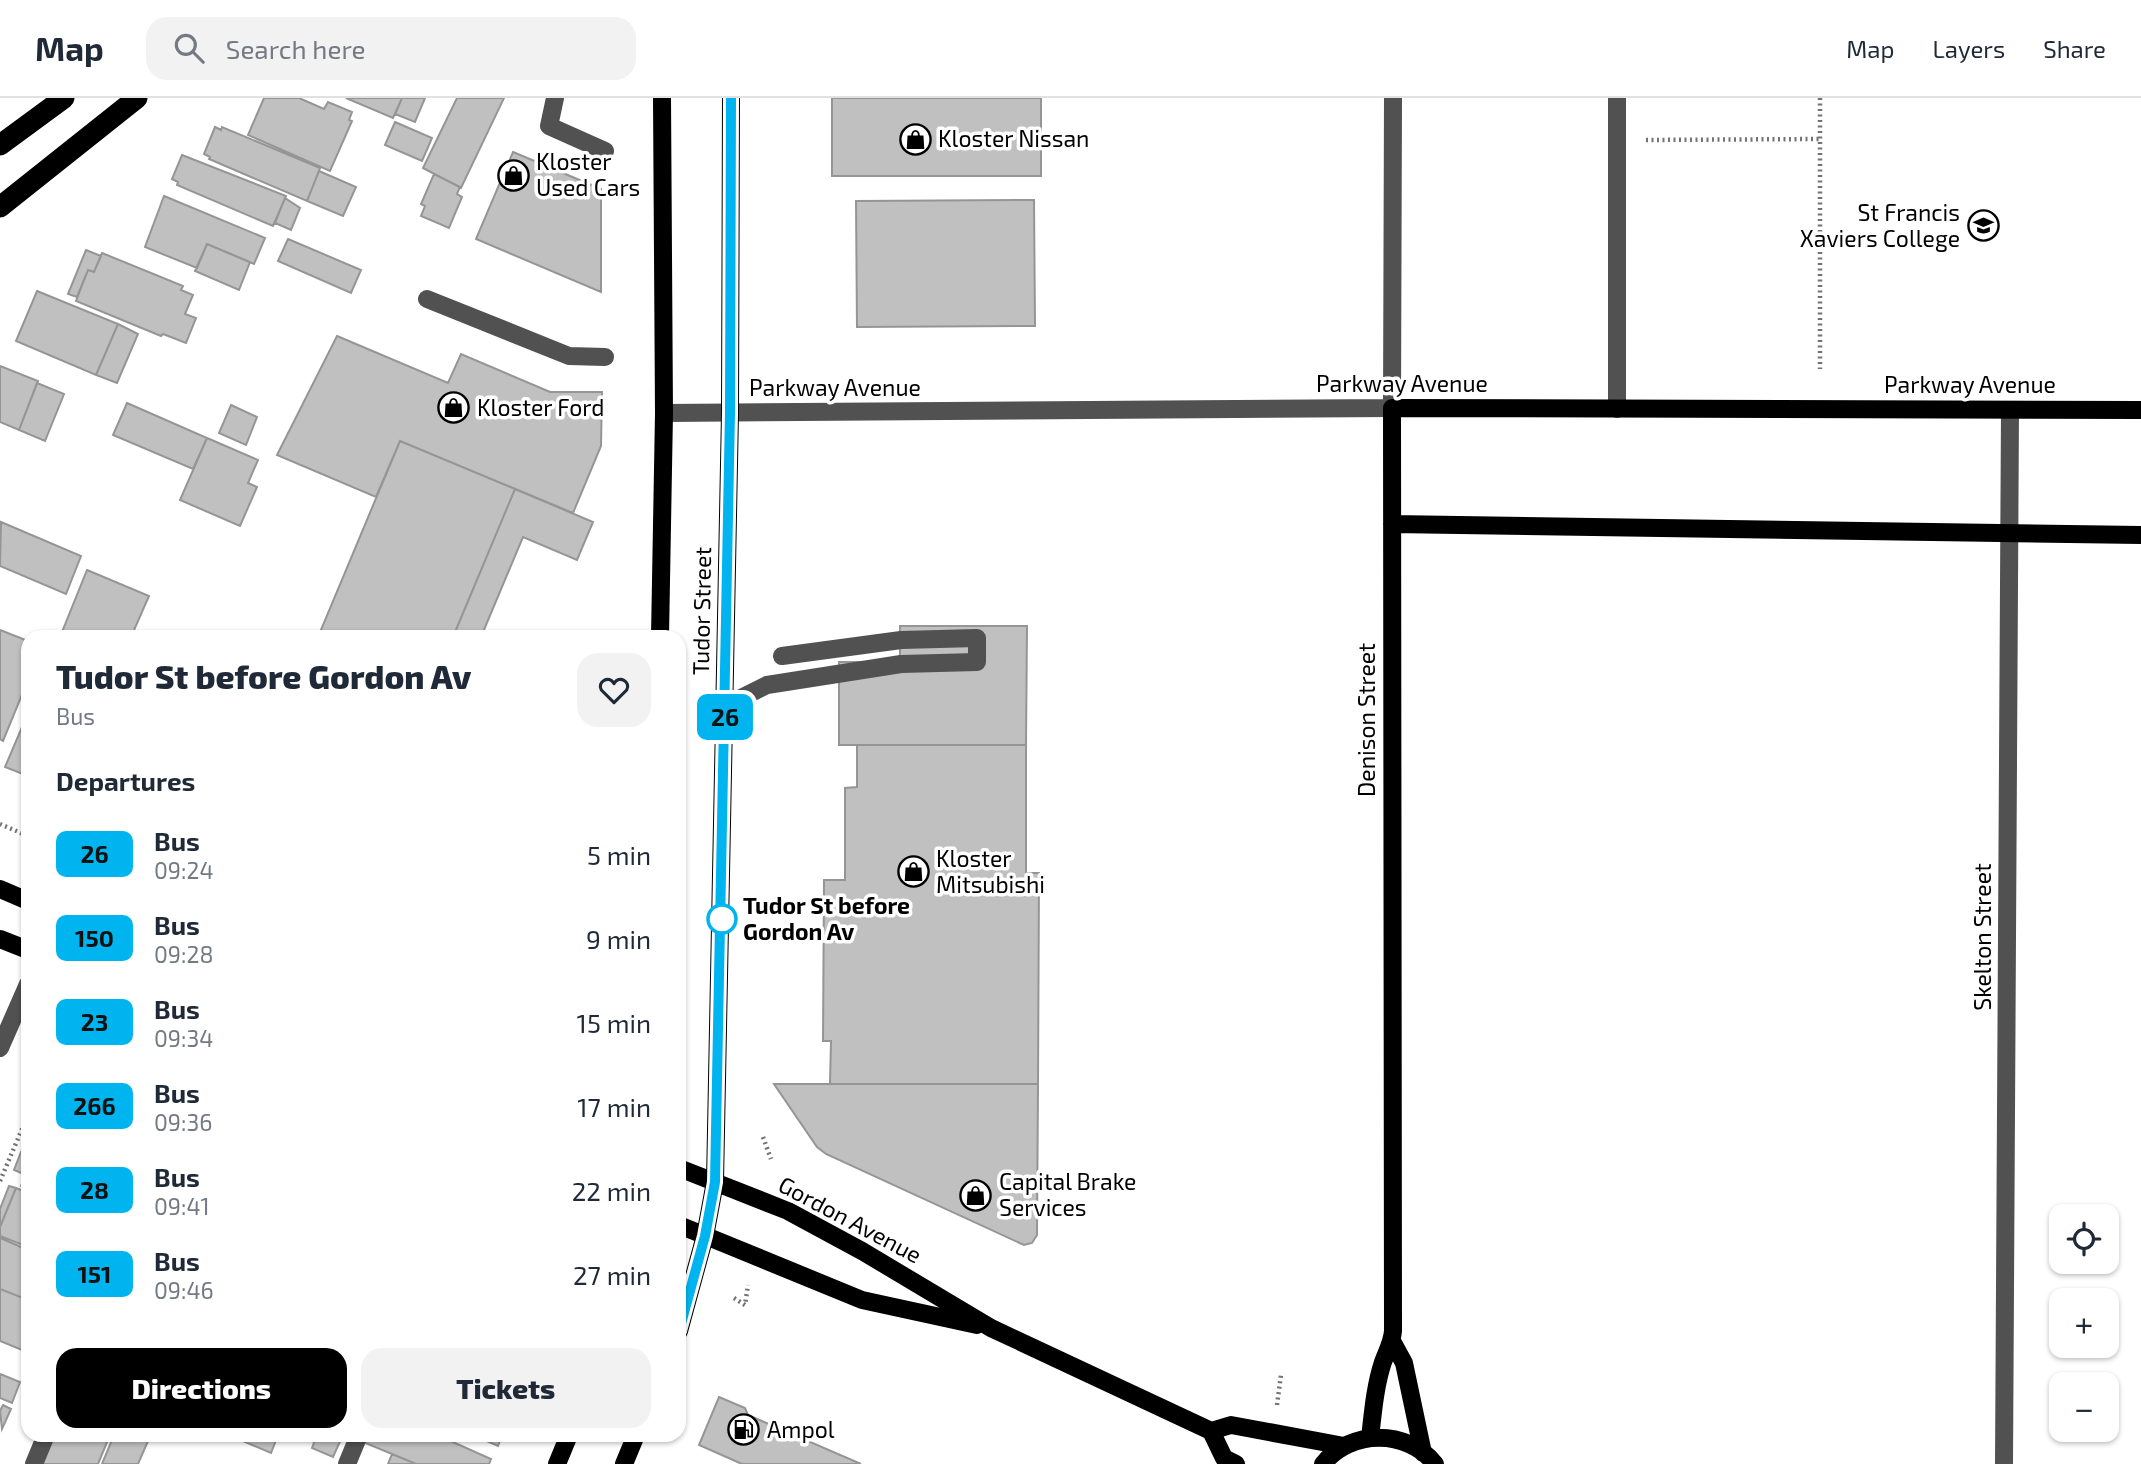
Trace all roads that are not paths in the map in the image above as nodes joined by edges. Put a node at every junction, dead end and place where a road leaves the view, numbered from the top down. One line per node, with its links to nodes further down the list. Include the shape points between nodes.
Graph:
1 (64, 98): 8 (highway)
2 (137, 98): 10 (highway)
3 (555, 98): 9 (street, via 549,126)
4 (662, 98): 17 (main road, Tudor Street)
5 (731, 98): 18 (main road, Tudor Street)
6 (1393, 98): 13 (street, Denison Street)
7 (1617, 98): 14 (street)
8 (0, 145)
9 (605, 150)
10 (0, 207)
11 (427, 299): 12 (street, via 569,356)
12 (605, 357)
13 (1392, 408): 14 (main road, Parkway Avenue); 18 (street, Parkway Avenue); 19 (main road, Denison Street)
14 (1617, 409): 15 (main road, Parkway Avenue)
15 (2010, 410): 16 (main road, Parkway Avenue); 20 (street, Skelton Street)
16 (2141, 410)
17 (664, 413): 18 (street, Parkway Avenue); 22 (main road, Tudor Street)
18 (730, 413): 24 (main road, Tudor Street)
19 (1392, 524): 20 (main road); 37 (main road, Denison Street)
20 (2011, 533): 21 (main road); 52 (street, Skelton Street)
21 (2141, 535)
22 (660, 630)
23 (782, 656): 24 (street, via 901,640 977,638 977,662 901,664 767,685)
24 (725, 706): 32 (main road, Tudor Street)
25 (0, 889): 26 (main road)
26 (21, 898)
27 (0, 939): 28 (main road)
28 (21, 947)
29 (21, 1000): 30 (street)
30 (0, 1048)
31 (686, 1171): 32 (main road, Gordon Avenue)
32 (715, 1182): 34 (main road, Tudor Street); 36 (main road, Gordon Avenue, via 788,1211)
33 (686, 1228): 34 (main road, Gordon Avenue)
34 (705, 1236): 35 (main road, Tudor Street); 36 (main road, Gordon Avenue, via 862,1300)
35 (686, 1305)
36 (991, 1328): 38 (main road, Gordon Avenue)
37 (1392, 1341): 39 (main road, Denison Street, via 1383,1361); 45 (main road, Denison Street, via 1404,1363)
38 (1211, 1431): 44 (main road, via 1231,1425); 50 (main road, via 1224,1458)
39 (1370, 1438): 44 (main road); 45 (main road, via 1393,1439)
40 (43, 1442): 46 (street)
41 (356, 1442): 47 (street)
42 (566, 1442): 48 (main road)
43 (633, 1442): 49 (main road)
44 (1344, 1446): 51 (main road)
45 (1429, 1458)
46 (34, 1464)
47 (347, 1464)
48 (557, 1464)
49 (624, 1464)
50 (1236, 1464)
51 (1323, 1464)
52 (2004, 1464)

